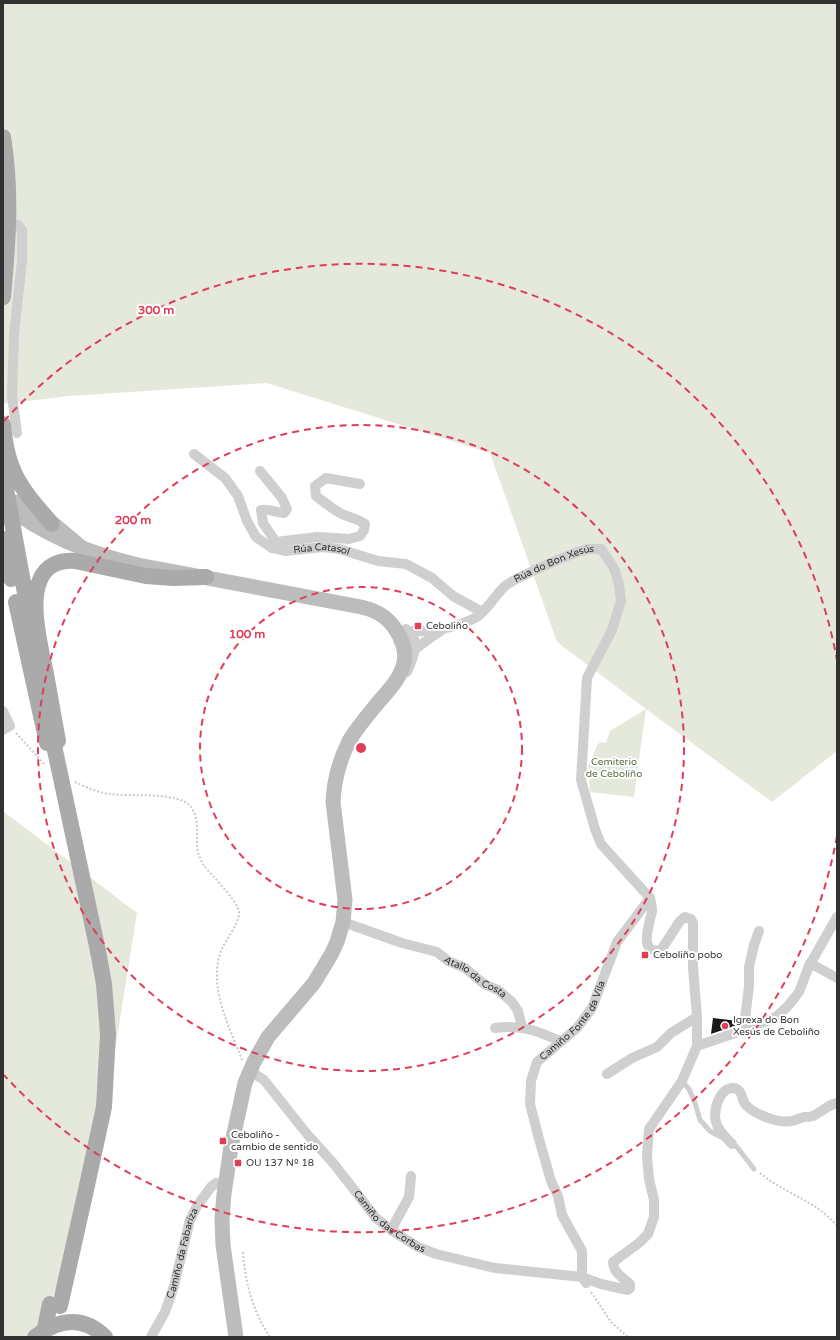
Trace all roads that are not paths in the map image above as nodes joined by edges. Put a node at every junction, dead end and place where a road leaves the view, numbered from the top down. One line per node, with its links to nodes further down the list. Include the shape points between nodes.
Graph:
1 (3, 137): 2 (main road)
2 (14, 261): 3 (main road); 5 (street, via 12,396)
3 (3, 297)
4 (3, 424): 11 (main road, via 13,473 24,492)
5 (17, 433)
6 (194, 454): 13 (street, Rúa Catasol, via 225,478 238,496 256,537)
7 (260, 471): 13 (street, via 282,498 287,509 284,513 261,510 263,523)
8 (3, 473): 10 (main road)
9 (360, 484): 13 (street, via 326,478 315,486 316,496 329,506 365,524 360,536 349,539 318,537)
10 (6, 504): 11 (main road, via 16,502); 14 (main road, via 22,517); 18 (main road, via 6,520 21,602); 25 (main road)
11 (52, 524): 14 (main road)
12 (3, 540): 18 (main road)
13 (274, 545): 16 (street, Rúa Catasol, via 285,551 323,547 339,549 378,561 406,564 432,578 453,596)
14 (83, 549): 15 (main road, via 132,563)
15 (206, 577): 17 (main road, via 334,601); 25 (main road, via 146,576 66,560 50,566 45,571 40,579 36,606)
16 (482, 612): 19 (street, Rúa do Bon Xesús, via 474,619); 26 (street, Rúa do Bon Xesús, via 513,581 573,554 588,549 601,549 614,568 621,601 612,630 587,678 581,780 601,844)
17 (382, 620): 20 (main road, via 391,623); 21 (main road, via 392,641 396,658)
18 (20, 621): 25 (main road)
19 (453, 625): 20 (street, Rúa do Bon Xesús, via 434,635); 20 (street, Rúa do Bon Xesús, via 424,631)
20 (405, 644): 21 (street); 22 (main road, via 402,670 392,688)
21 (395, 667): 22 (main road)
22 (376, 706): 28 (main road, via 350,740 337,769 334,786 333,802 344,900)
23 (3, 711): 24 (street)
24 (6, 728)
25 (53, 741): 30 (main road); 30 (main road, bridge, via 64,772 68,812)
26 (650, 898): 33 (street, via 652,910 647,939 651,950 661,950 680,921 686,917 693,923 693,967); 37 (street, Camiño Fonte da Vila, via 617,942 592,1008 576,1028)
27 (837, 917): 31 (street)
28 (343, 922): 34 (street, Atallo da Costa, via 402,943 437,952 448,961 465,968 512,1002 518,1010); 39 (main road, via 332,953 314,983 268,1037)
29 (759, 931): 35 (street, via 749,967)
30 (93, 952): 49 (main road, via 98,1016 96,1093)
31 (810, 964): 32 (street); 35 (street, via 799,992 788,1006 768,1021)
32 (837, 978)
33 (698, 1017): 38 (street); 40 (street, via 671,1033 657,1047 632,1058)
34 (522, 1027): 36 (street); 37 (street)
35 (744, 1027): 38 (street, via 742,1031)
36 (495, 1028)
37 (560, 1041): 48 (street, Camiño Fonte da Vila, via 537,1062 531,1081 530,1104 538,1139 562,1215 582,1251)
38 (697, 1046): 41 (street)
39 (250, 1071): 46 (main road, via 245,1083); 47 (street, Camiño das Corbas, via 264,1080 376,1218)
40 (607, 1074)
41 (682, 1081): 43 (lane, via 689,1089 700,1120 710,1131); 48 (street, Camiño das Corbas, via 649,1129 647,1156 654,1217 648,1234 613,1262 613,1267 630,1284 630,1288 628,1290)
42 (837, 1102): 43 (street, via 813,1116 780,1121 757,1114 742,1100 742,1094 738,1090 727,1090 721,1096 715,1116 719,1130)
43 (732, 1144): 44 (lane)
44 (754, 1168)
45 (411, 1176): 47 (street, via 409,1197)
46 (225, 1184): 54 (street, Camiño da Fabariza, via 216,1183 211,1187 190,1220 174,1286 165,1312); 55 (main road, via 223,1245)
47 (391, 1230): 48 (street, Camiño das Corbas, via 418,1247 436,1254 495,1268)
48 (585, 1282)
49 (55, 1305): 51 (main road, bridge); 52 (main road)
50 (35, 1337): 53 (main road, via 54,1325 71,1322 93,1327)
51 (43, 1337)
52 (52, 1337)
53 (105, 1337)
54 (151, 1337)
55 (236, 1337)

